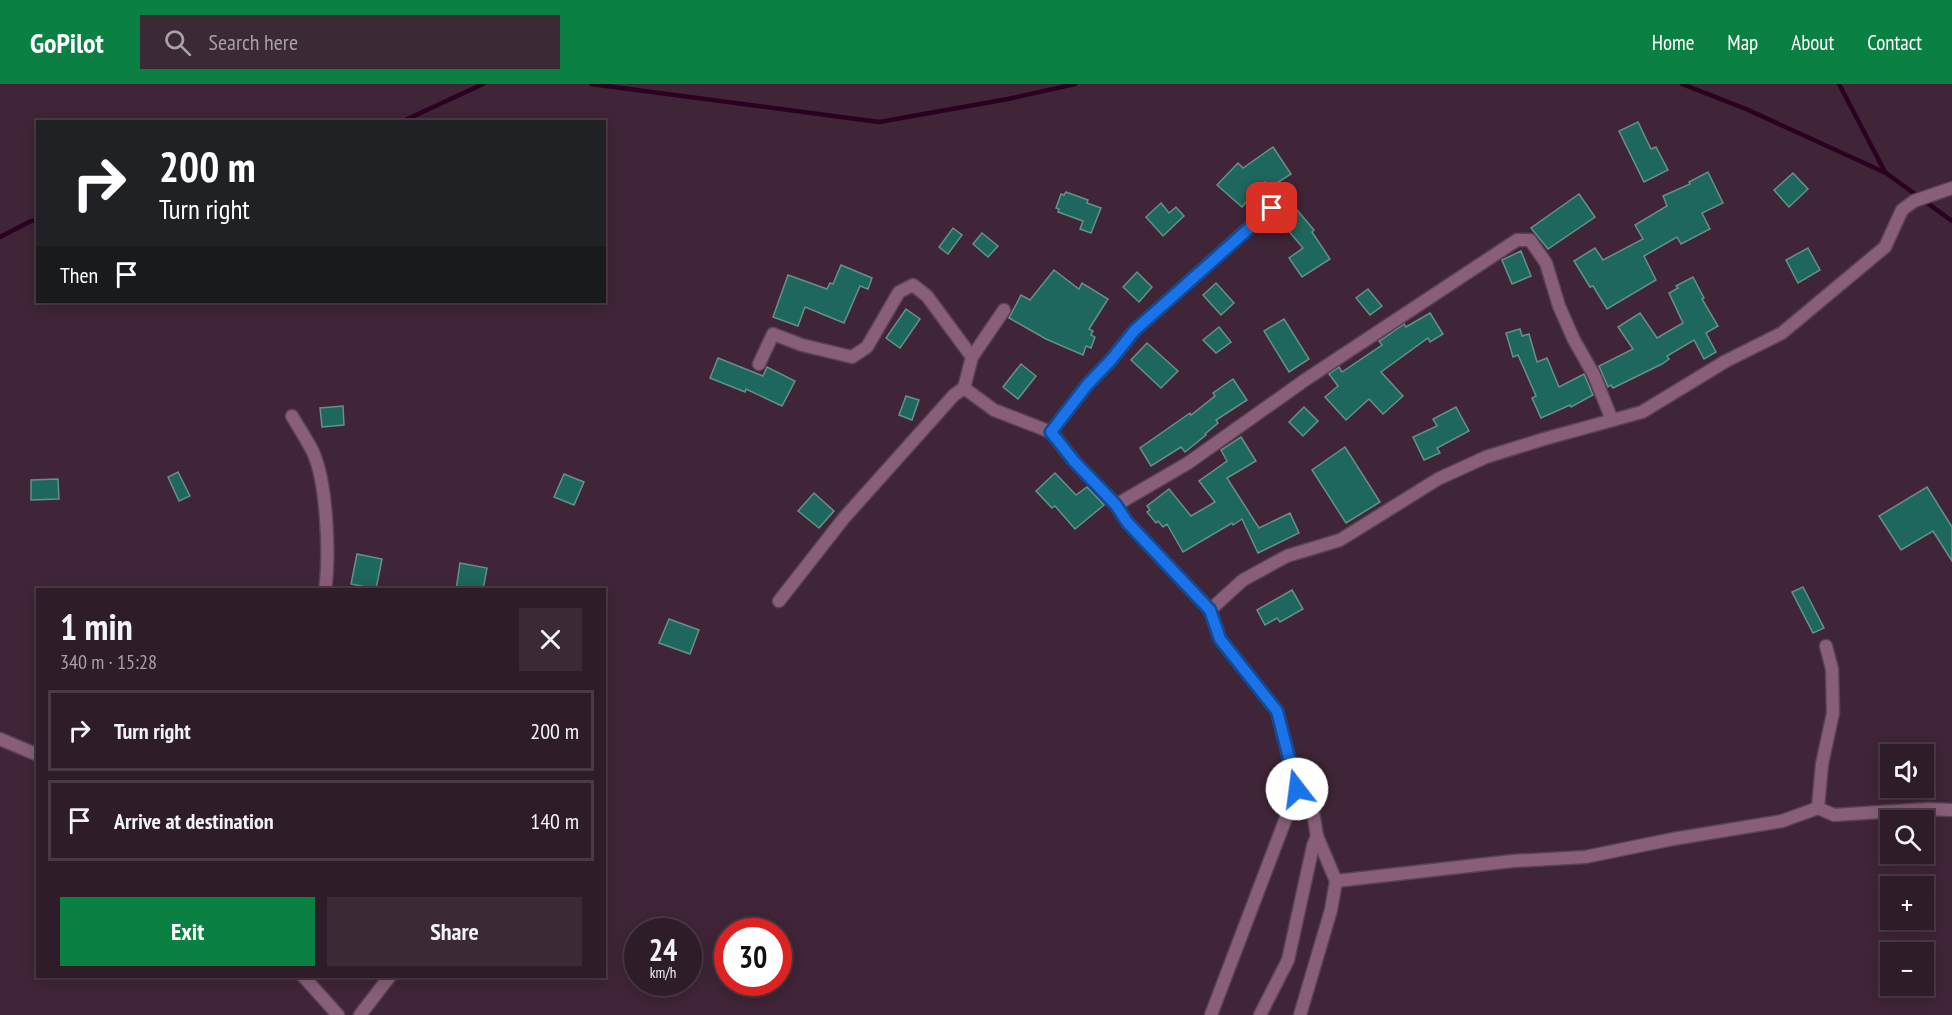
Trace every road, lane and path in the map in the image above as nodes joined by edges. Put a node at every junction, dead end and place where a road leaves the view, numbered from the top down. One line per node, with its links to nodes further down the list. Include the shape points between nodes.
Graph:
1 (1952, 188): 8 (street, via 1914,201 1902,210 1885,247 1782,333 1726,361 1642,412)
2 (1289, 192): 9 (street, via 1135,330)
3 (1004, 310): 4 (street)
4 (972, 357): 5 (street, via 927,296 912,285 899,292 867,347 852,357 773,334); 6 (street)
5 (759, 364)
6 (964, 388): 9 (street, via 994,410); 12 (street, via 844,518)
7 (292, 416): 11 (street, via 314,454 321,484 328,544)
8 (1612, 420): 10 (street, via 1559,306 1544,256 1530,240 1517,240 1188,463); 13 (street, via 1486,457 1438,479 1340,540 1287,556 1243,580)
9 (1051, 432): 10 (street)
10 (1116, 505): 13 (street, via 1127,522)
11 (325, 588)
12 (779, 601)
13 (1210, 610): 17 (street, via 1220,639 1277,711)
14 (1827, 646): 18 (street, via 1833,713)
15 (0, 739): 16 (street)
16 (36, 755)
17 (1297, 789): 20 (street, via 1313,812); 26 (street)
18 (1818, 808): 19 (street, via 1834,815); 21 (street, via 1782,821 1585,857)
19 (1952, 810)
20 (1317, 836): 21 (street); 27 (street, via 1288,960)
21 (1336, 881): 28 (street)
22 (305, 978): 24 (street)
23 (388, 978): 25 (street)
24 (338, 1015)
25 (360, 1015)
26 (1211, 1015)
27 (1260, 1015)
28 (1300, 1015)

